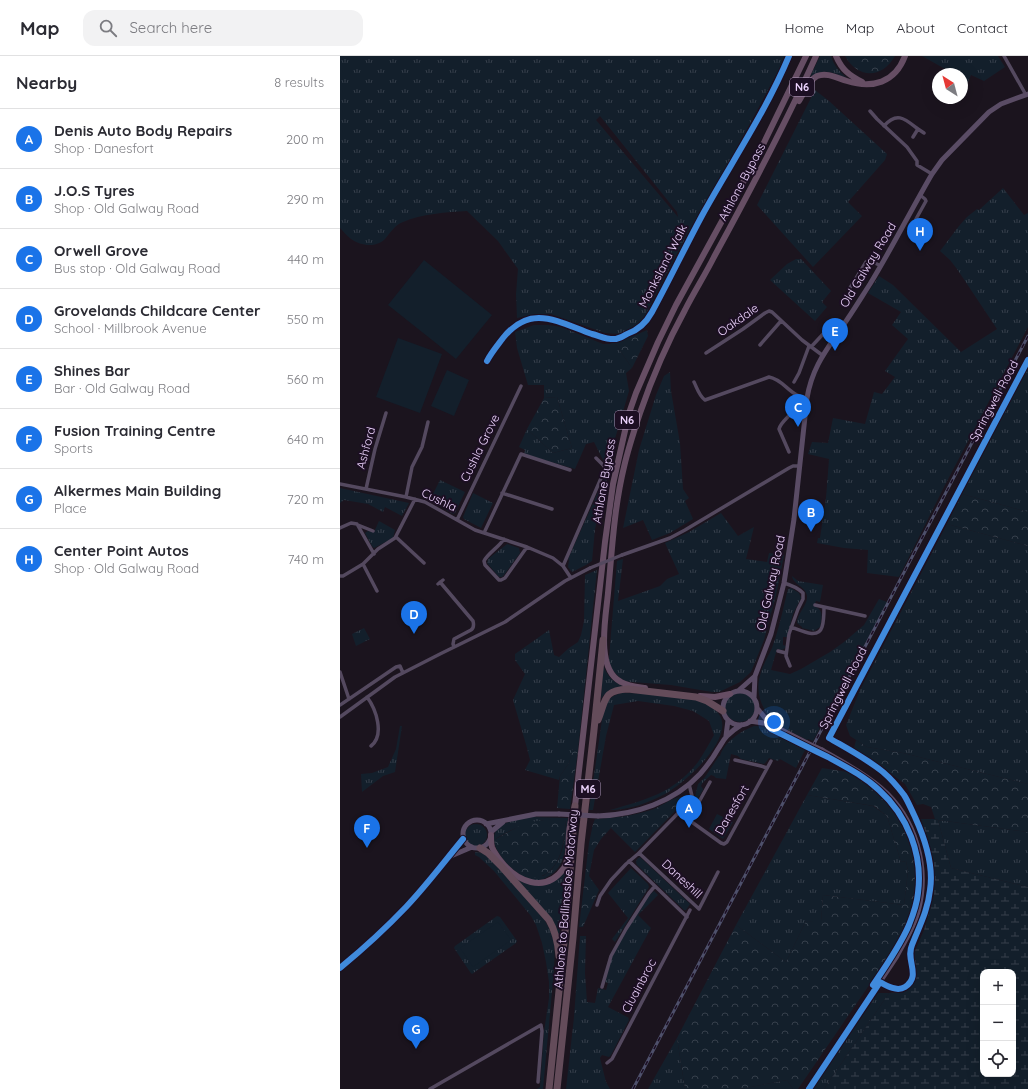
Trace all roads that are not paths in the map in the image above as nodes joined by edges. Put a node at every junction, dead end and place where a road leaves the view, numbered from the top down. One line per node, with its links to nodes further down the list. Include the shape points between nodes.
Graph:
1 (802, 56): 7 (highway)
2 (806, 56): 7 (highway, Athlone Bypass / N6)
3 (816, 56): 11 (highway, Athlone Bypass / N6)
4 (836, 56): 8 (highway, via 844,70)
5 (905, 56): 8 (highway, via 893,75 881,82)
6 (1004, 56): 9 (street)
7 (798, 71): 95 (highway, Athlone Bypass / N6, via 756,157 676,305 629,413 610,506)
8 (867, 84): 11 (highway, via 848,82 831,75 817,76)
9 (1027, 94): 16 (main road, Old Galway Road, via 988,112)
10 (870, 111): 12 (street)
11 (788, 117): 66 (highway, Athlone Bypass / N6, via 685,309 645,397 622,474)
12 (884, 126): 13 (street, via 899,117); 16 (street, via 912,152 917,165)
13 (918, 129): 14 (street); 15 (street)
14 (924, 134)
15 (912, 136)
16 (932, 174): 17 (main road, Old Galway Road)
17 (920, 195): 18 (street, via 926,201); 19 (main road, Old Galway Road)
18 (916, 219)
19 (880, 266): 20 (street, via 871,261 866,262); 26 (main road, Old Galway Road)
20 (850, 288)
21 (781, 321): 23 (street); 24 (street, Oakdale); 25 (street, Oakdale, via 768,311)
22 (824, 333): 24 (street)
23 (760, 345)
24 (810, 346): 26 (street, Oakdale); 29 (street)
25 (706, 353)
26 (822, 355): 32 (main road, Old Galway Road, via 811,378)
27 (1028, 360): 113 (street, Springwell Road, via 829,738 873,764 904,795 928,852 930,889 923,919 909,953 913,973 911,980 904,988 899,989)
28 (694, 382): 31 (street, via 705,400 769,377 778,380)
29 (794, 382)
30 (521, 386): 45 (street, Cushla Grove)
31 (797, 396): 32 (street); 35 (street, via 792,412 779,429)
32 (806, 398): 37 (main road, Old Galway Road)
33 (386, 413): 40 (street, Ashford)
34 (428, 422): 42 (street, via 422,447 412,467)
35 (789, 452)
36 (596, 458): 56 (street, via 605,469)
37 (799, 466): 58 (street, bridge, via 789,468 670,538 622,555); 60 (main road, Old Galway Road)
38 (570, 470): 41 (street, via 522,452)
39 (340, 484): 40 (street, Cushla)
40 (366, 489): 42 (street, Cushla)
41 (502, 493): 44 (street); 49 (street)
42 (406, 497): 43 (street, Cushla)
43 (415, 499): 45 (street, Cushla, via 426,502); 50 (street)
44 (552, 509)
45 (456, 520): 49 (street, Cushla)
46 (357, 524): 47 (street, via 351,522); 48 (street); 53 (street)
47 (340, 528)
48 (373, 531)
49 (484, 533): 51 (street, Cushla)
50 (396, 537): 53 (street); 54 (street)
51 (504, 539): 52 (street, Cushla); 52 (street, via 484,561 499,580 505,578)
52 (527, 547): 56 (street, Cushla, via 553,558)
53 (374, 554): 55 (street)
54 (424, 563)
55 (363, 564): 57 (street); 61 (street)
56 (563, 566): 58 (street, Cushla)
57 (340, 576)
58 (571, 578): 67 (street, via 505,622)
59 (440, 582): 67 (street, via 474,624 471,630 454,639)
60 (784, 583): 65 (street, via 803,593 803,600); 73 (main road, Old Galway Road, via 771,634)
61 (378, 591)
62 (814, 605): 63 (street)
63 (824, 607): 64 (street); 65 (street, via 820,631 808,634)
64 (865, 616)
65 (791, 627): 69 (street)
66 (603, 640): 75 (highway, Athlone Bypass, via 606,662 613,675 622,683 706,697); 87 (highway, Athlone to Ballinasloe Motorway / M6)
67 (454, 647): 72 (street)
68 (778, 651): 69 (street)
69 (786, 653): 70 (street)
70 (790, 666)
71 (340, 672): 78 (street)
72 (403, 673): 76 (street); 78 (street, via 400,666)
73 (755, 676): 74 (main road); 77 (main road)
74 (738, 690): 75 (main road); 77 (main road, via 748,692)
75 (730, 694): 81 (main road, via 723,705)
76 (367, 697): 82 (street); 89 (street, via 376,714 378,733)
77 (754, 698): 80 (main road)
78 (349, 699): 79 (street)
79 (340, 705)
80 (757, 708): 84 (main road); 85 (main road)
81 (724, 711): 83 (main road); 87 (highway, via 696,697 619,689 608,695)
82 (340, 717)
83 (728, 720): 86 (main road); 88 (main road)
84 (750, 721): 85 (main road); 86 (main road)
85 (770, 724): 113 (main road, bridge, via 857,770 890,796 909,823 922,867 918,914 897,956)
86 (741, 725): 88 (main road)
87 (594, 730): 119 (highway, Athlone to Ballinasloe Motorway / M6)
88 (726, 736): 94 (main road, via 709,763)
89 (371, 746)
90 (735, 760): 92 (street)
91 (771, 761): 92 (street, Danesfort)
92 (767, 768): 98 (street, Danesfort, via 724,844)
93 (710, 782): 98 (street)
94 (689, 784): 96 (street, via 691,798); 97 (main road, bridge, via 644,809 619,814 536,814)
95 (575, 806): 100 (highway, Athlone Bypass, via 570,826 567,860 563,870 552,880 538,883 524,880 510,871 492,847); 112 (highway, Athlone to Ballinasloe Motorway / M6)
96 (681, 811): 98 (street, Danesfort); 103 (street)
97 (506, 820): 99 (main road); 100 (main road)
98 (689, 820)
99 (486, 824): 100 (main road); 101 (main road, via 479,820 468,823 464,828)
100 (491, 834): 102 (main road, via 487,844)
101 (463, 839): 102 (main road, via 468,845); 104 (main road)
102 (476, 848): 104 (main road); 112 (highway, via 488,853 502,866 538,906 552,926 558,944)
103 (639, 853): 105 (street); 106 (street, Daneshill, via 699,909)
104 (450, 856): 111 (main road, via 406,908)
105 (629, 861): 107 (street); 108 (street, via 604,888)
106 (718, 872)
107 (655, 886): 110 (street); 114 (street, via 611,956)
108 (597, 905)
109 (690, 910): 110 (street, Cluainbroc)
110 (687, 917): 115 (street, Cluainbroc, via 612,1059)
111 (340, 968)
112 (560, 977): 118 (highway, Athlone to Ballinasloe Motorway / M6)
113 (880, 982): 120 (main road)
114 (602, 987)
115 (607, 1063)
116 (538, 1082): 117 (street, via 541,1025)
117 (430, 1089)
118 (548, 1089)
119 (557, 1089)
120 (809, 1089)

